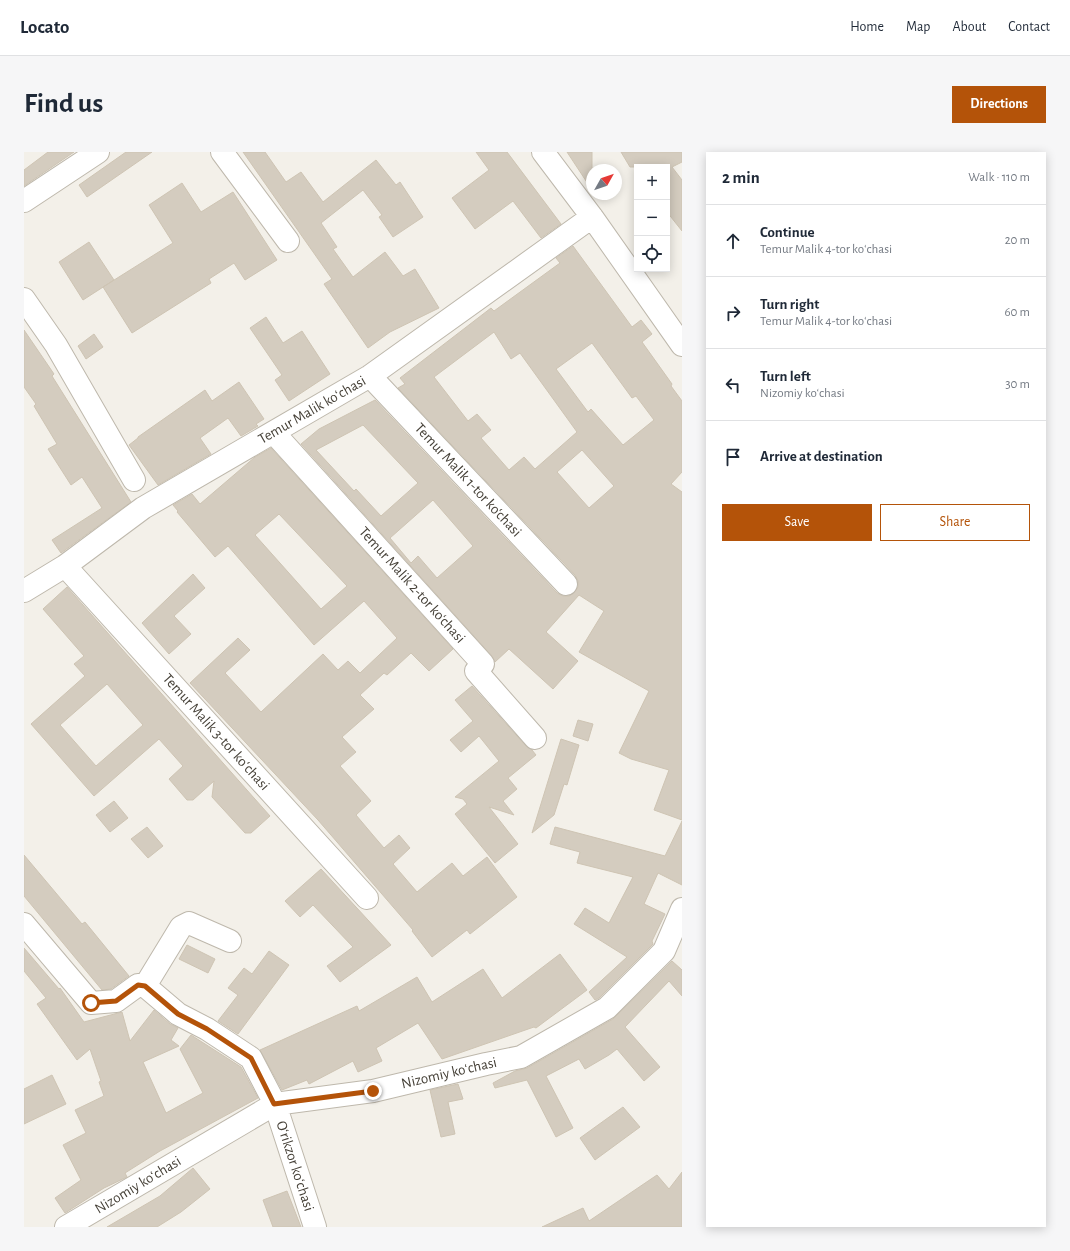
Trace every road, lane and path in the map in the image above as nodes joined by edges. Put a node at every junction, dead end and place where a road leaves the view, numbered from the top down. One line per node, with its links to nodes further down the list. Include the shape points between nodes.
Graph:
1 (98, 152): 4 (street)
2 (222, 152): 6 (street)
3 (543, 152): 5 (street)
4 (24, 201)
5 (592, 217): 8 (street); 9 (street, Temur Malik koʻchasi)
6 (288, 241)
7 (24, 299): 11 (street, via 56,345)
8 (682, 345)
9 (370, 376): 10 (street, Temur Malik koʻchasi); 13 (street, Temur Malik 1-tor ko‘chasi)
10 (274, 432): 12 (street, Temur Malik koʻchasi, via 143,508); 15 (street, Temur Malik 2-tor ko‘chasi, via 483,664 476,671)
11 (134, 480)
12 (65, 566): 14 (street, Temur Malik koʻchasi); 16 (street, Temur Malik 3-tor koʻchasi)
13 (566, 584)
14 (24, 591)
15 (535, 738)
16 (367, 898)
17 (682, 909): 21 (street, Nizomiy koʻchasi, via 664,951 607,1008 521,1057 373,1091)
18 (24, 924): 20 (street, via 91,1003 116,1001 138,985)
19 (230, 941): 20 (street, via 189,922 181,927)
20 (145, 986): 21 (street, Oʻrikzor koʻchasi, via 178,1014 207,1029 251,1058)
21 (274, 1104): 22 (street, Nizomiy koʻchasi); 23 (street, Oʻrikzor koʻchasi)
22 (78, 1224)
23 (315, 1227)

